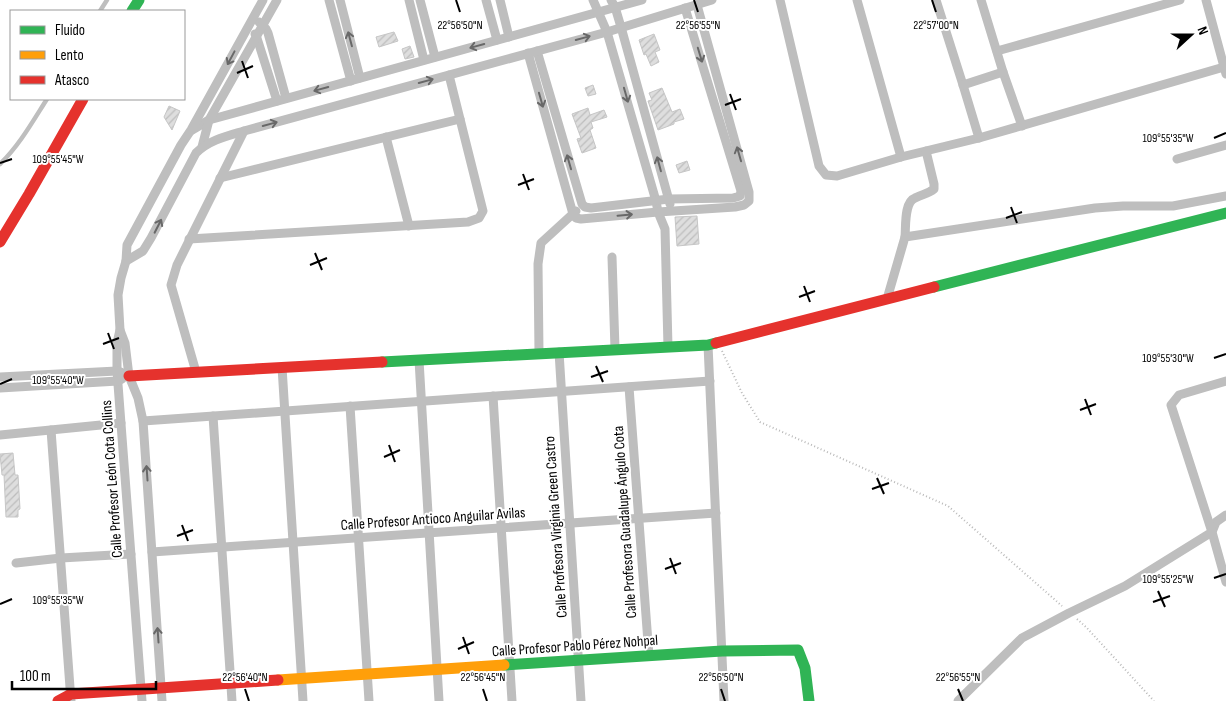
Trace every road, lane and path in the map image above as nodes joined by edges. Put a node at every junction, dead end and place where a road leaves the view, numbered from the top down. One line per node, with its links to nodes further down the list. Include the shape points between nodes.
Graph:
1 (263, 0): 22 (street)
2 (277, 0): 23 (street)
3 (329, 0): 38 (street)
4 (340, 0): 37 (street, one-way to 4)
5 (409, 0): 33 (street)
6 (420, 0): 32 (street)
7 (486, 0): 29 (street)
8 (500, 0): 28 (street)
9 (593, 0): 21 (street)
10 (642, 0): 18 (street)
11 (712, 0): 19 (street)
12 (780, 0): 53 (street, via 819,166 826,175 837,176)
13 (857, 0): 53 (street)
14 (936, 0): 39 (street)
15 (981, 0): 30 (street)
16 (1180, 0): 30 (street)
17 (1206, 0): 34 (street)
18 (613, 4): 21 (street); 24 (street)
19 (697, 4): 20 (street); 61 (street, one-way to 19, via 735,207 749,201)
20 (685, 8): 24 (street); 58 (street, one-way to 58, via 741,191 740,196 733,198)
21 (599, 12): 26 (street); 28 (street)
22 (253, 17): 23 (street); 25 (street)
23 (263, 25): 27 (street); 42 (street, via 271,40)
24 (621, 26): 26 (street); 58 (street, one-way to 24)
25 (247, 28): 27 (street); 46 (street, one-way to 46)
26 (607, 32): 31 (street, one-way to 26); 59 (street, one-way to 59)
27 (256, 35): 42 (street); 44 (street)
28 (509, 37): 29 (street)
29 (496, 40): 32 (street, one-way to 32)
30 (997, 51): 35 (street)
31 (532, 52): 36 (street); 60 (street, one-way to 31); 64 (street, one-way to 64)
32 (435, 57): 33 (street)
33 (424, 60): 37 (street)
34 (1225, 71): 45 (street)
35 (1003, 72): 39 (street); 45 (street)
36 (449, 75): 43 (street); 47 (street, one-way to 36)
37 (360, 78): 38 (street)
38 (350, 81): 42 (street, one-way to 42)
39 (963, 85): 49 (street)
40 (46, 100): 55 (lane, via 9,156)
41 (81, 100): 68 (street)
42 (282, 100): 44 (street)
43 (460, 119): 48 (street); 65 (street, via 483,211 479,218 468,222)
44 (209, 120): 46 (street); 51 (street)
45 (1022, 126): 49 (street)
46 (191, 130): 70 (street, via 127,245)
47 (244, 131): 51 (street); 56 (street)
48 (386, 137): 56 (street); 65 (street)
49 (979, 138): 52 (street)
50 (1226, 146): 54 (street)
51 (202, 147): 70 (street, one-way to 51, via 143,250 152,238)
52 (926, 151): 53 (street); 66 (street, via 934,189 910,201)
53 (901, 157)
54 (1177, 159)
55 (0, 164)
56 (220, 178): 67 (street)
57 (1226, 196): 66 (street, via 1173,206 1095,208)
58 (669, 199): 59 (street); 61 (street)
59 (656, 201): 60 (street, via 591,208); 62 (street)
60 (582, 204): 64 (street)
61 (671, 211): 62 (street)
62 (658, 212): 64 (street, one-way to 62, via 581,219); 74 (street, via 665,229)
63 (1226, 212): 71 (street)
64 (573, 214): 77 (street, via 541,243 538,264)
65 (409, 226): 67 (street)
66 (905, 237): 71 (street)
67 (189, 239): 81 (street, via 171,285)
68 (0, 242)
69 (612, 257): 75 (street)
70 (126, 261): 72 (street, via 118,295)
71 (888, 299): 73 (street)
72 (120, 330): 80 (street, Calle Profesor León Cota Collins); 82 (street, Calle Profesor León Cota Collins)
73 (713, 344): 74 (street); 86 (street); 114 (path, via 760,422 948,506)
74 (668, 347): 75 (street)
75 (615, 349): 76 (street)
76 (559, 352): 77 (street); 89 (street, Calle Profesora Virginia Green Castro)
77 (540, 353): 78 (street)
78 (419, 360): 79 (street); 91 (street)
79 (282, 367): 81 (street); 93 (street)
80 (117, 371): 82 (street); 83 (street); 85 (street, Calle Profesor León Cota Collins)
81 (196, 372): 82 (street)
82 (130, 376): 85 (street); 95 (street, Calle Profesor León Cota Collins)
83 (0, 377)
84 (1226, 380): 104 (street, via 1179,395 1171,405)
85 (118, 381): 88 (street); 96 (street, Calle Profesor León Cota Collins)
86 (710, 381): 87 (street); 99 (street)
87 (629, 387): 89 (street); 101 (street, Calle Profesora Guadalupe Ángulo Cota)
88 (0, 388)
89 (562, 391): 90 (street); 102 (street, Calle Profesora Virginia Green Castro)
90 (493, 396): 91 (street); 103 (street)
91 (421, 401): 92 (street); 105 (street)
92 (350, 406): 93 (street); 106 (street)
93 (285, 411): 94 (street); 107 (street)
94 (213, 416): 95 (street); 108 (street)
95 (143, 421): 109 (street, Calle Profesor León Cota Collins, one-way to 95)
96 (121, 423): 97 (street); 110 (street, Calle Profesor León Cota Collins)
97 (51, 430): 98 (street); 111 (street)
98 (0, 435)
99 (716, 513): 101 (street, Calle Profesor Antioco Anguilar Avilas); 115 (street)
100 (1226, 515): 104 (street, via 1216,522)
101 (638, 518): 102 (street, Calle Profesor Antioco Anguilar Avilas); 116 (street, Calle Profesora Guadalupe Ángulo Cota)
102 (570, 523): 103 (street, Calle Profesor Antioco Anguilar Avilas); 117 (street, Calle Profesora Virginia Green Castro)
103 (502, 528): 105 (street, Calle Profesor Antioco Anguilar Avilas); 118 (street)
104 (1212, 532): 113 (street); 114 (street, via 1125,586)
105 (429, 533): 106 (street, Calle Profesor Antioco Anguilar Avilas); 119 (street)
106 (359, 538): 107 (street, Calle Profesor Antioco Anguilar Avilas); 120 (street)
107 (293, 542): 108 (street, Calle Profesor Antioco Anguilar Avilas); 121 (street)
108 (222, 547): 109 (street, Calle Profesor Antioco Anguilar Avilas); 122 (street)
109 (152, 552): 123 (street, Calle Profesor León Cota Collins, one-way to 109)
110 (131, 554): 111 (street); 124 (street, Calle Profesor León Cota Collins)
111 (61, 558): 112 (street); 125 (street)
112 (16, 563)
113 (1226, 582)
114 (1070, 613): 137 (street, via 1022,638); 138 (path)
115 (722, 651): 116 (street, Calle Profesor Pablo Pérez Nohpal); 135 (street); 136 (street, Calle Profesor Pablo Pérez Nohpal, via 798,650 803,658)
116 (649, 656): 117 (street, Calle Profesor Pablo Pérez Nohpal)
117 (578, 660): 118 (street, Calle Profesor Pablo Pérez Nohpal); 134 (street, Calle Profesora Virginia Green Castro)
118 (510, 665): 119 (street, Calle Profesor Pablo Pérez Nohpal); 133 (street)
119 (437, 670): 120 (street, Calle Profesor Pablo Pérez Nohpal); 132 (street)
120 (368, 674): 121 (street, Calle Profesor Pablo Pérez Nohpal); 131 (street)
121 (302, 678): 122 (street, Calle Profesor Pablo Pérez Nohpal); 130 (street)
122 (231, 683): 123 (street, Calle Profesor Pablo Pérez Nohpal); 129 (street)
123 (161, 688): 124 (street, Calle Profesor Pablo Pérez Nohpal); 128 (street, Calle Profesor León Cota Collins)
124 (141, 689): 125 (street, Calle Profesor Pablo Pérez Nohpal); 127 (street, Calle Profesor León Cota Collins)
125 (71, 697): 126 (street)
126 (58, 701)
127 (142, 701)
128 (162, 701)
129 (232, 701)
130 (303, 701)
131 (370, 701)
132 (439, 701)
133 (512, 701)
134 (581, 701)
135 (724, 701)
136 (809, 701)
137 (958, 701)
138 (1154, 701)

